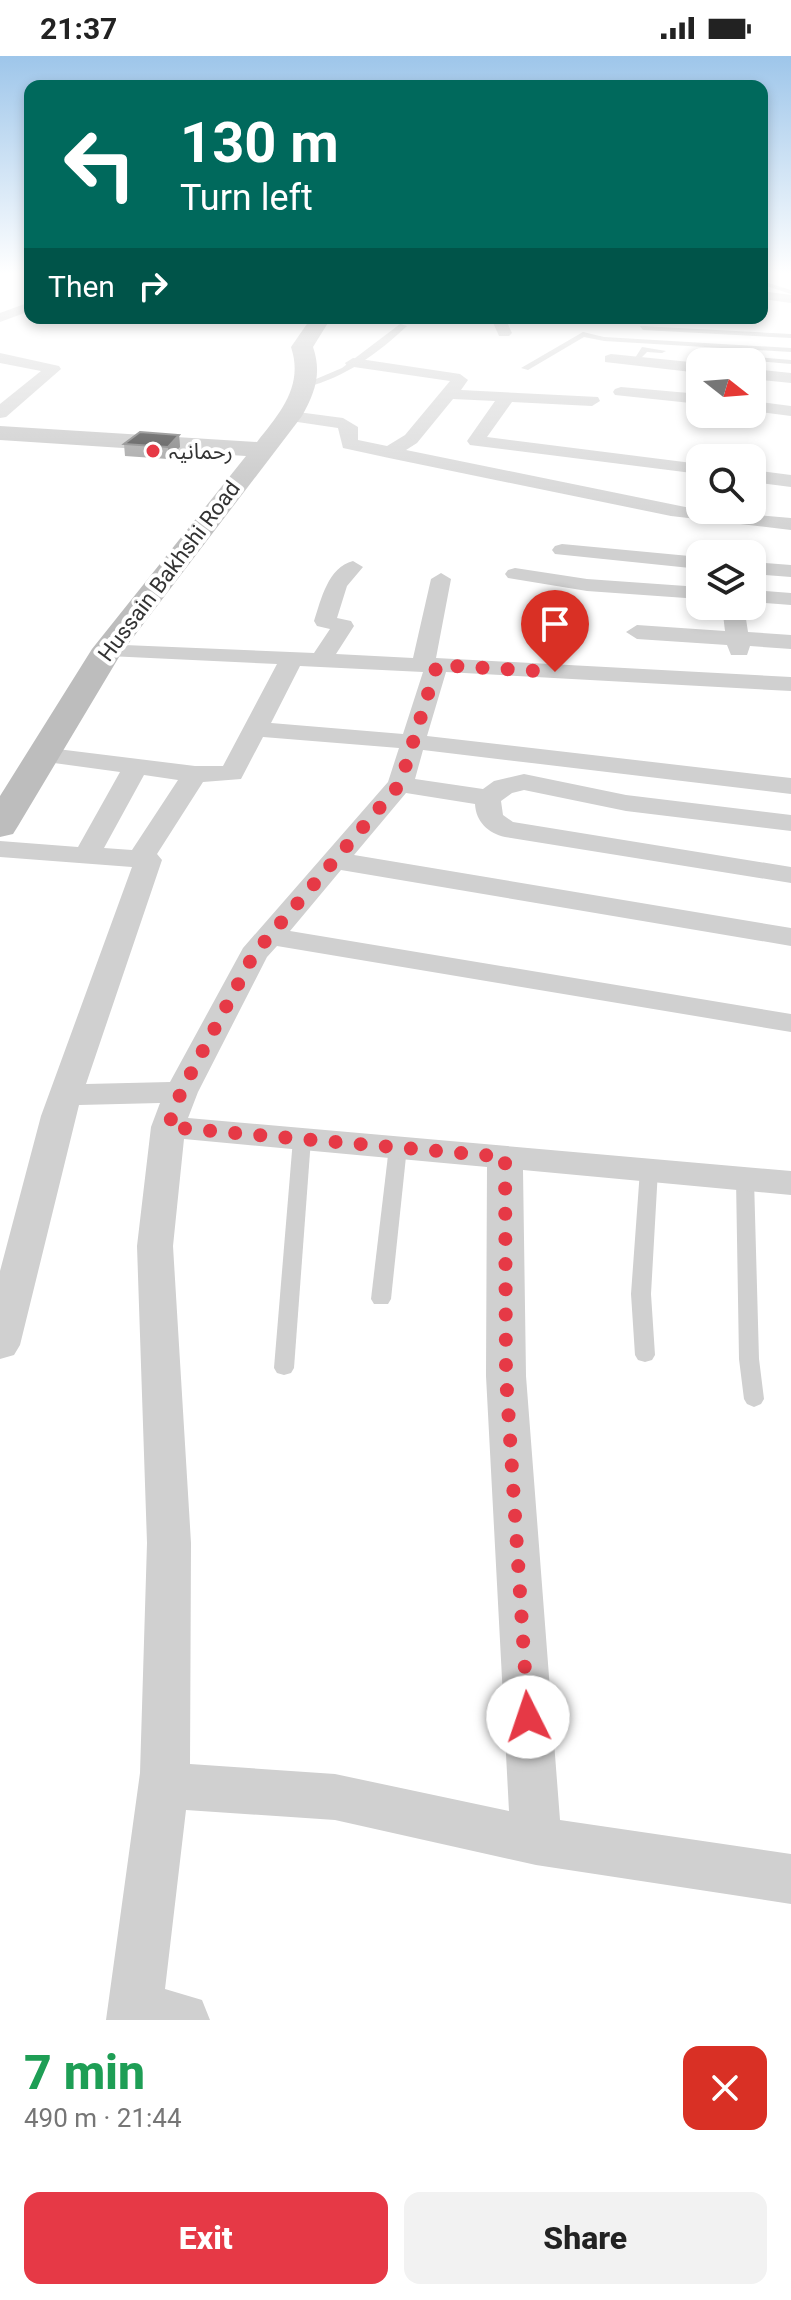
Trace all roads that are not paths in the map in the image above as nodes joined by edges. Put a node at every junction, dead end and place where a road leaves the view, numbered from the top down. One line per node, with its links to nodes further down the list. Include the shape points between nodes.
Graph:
1 (37, 366): 21 (street, via 53,369)
2 (308, 366): 11 (street)
3 (348, 366): 11 (lane)
4 (373, 366): 14 (street, via 457,377 460,380)
5 (529, 366): 6 (lane)
6 (525, 368)
7 (766, 375): 9 (street)
8 (666, 377): 10 (street)
9 (791, 378)
10 (686, 380)
11 (306, 385): 22 (street, Hussain Bakhshi Road)
12 (766, 391): 15 (street)
13 (621, 392): 17 (street)
14 (447, 394): 16 (street); 25 (street, via 411,439)
15 (791, 395)
16 (506, 398): 18 (street); 26 (street, via 476,441)
17 (686, 398)
18 (592, 401)
19 (766, 408): 20 (street)
20 (791, 411)
21 (0, 413)
22 (290, 416): 24 (street, Hussain Bakhshi Road); 25 (street, via 343,423 349,427 349,444)
23 (0, 433): 24 (street)
24 (262, 450): 48 (street, Hussain Bakhshi Road)
25 (389, 453): 31 (street, via 671,510)
26 (631, 459): 27 (street); 30 (street, via 620,475)
27 (686, 467)
28 (766, 478): 29 (street)
29 (791, 481)
30 (670, 485)
31 (791, 524)
32 (686, 561): 37 (street, via 566,541)
33 (353, 567): 50 (street, via 337,585 325,621 343,626)
34 (766, 569): 35 (street)
35 (791, 571)
36 (515, 574): 37 (street)
37 (542, 578): 39 (street)
38 (441, 579): 51 (street)
39 (671, 592): 40 (street); 45 (street)
40 (686, 593)
41 (766, 597): 42 (street)
42 (791, 599)
43 (735, 620): 47 (street)
44 (637, 632): 45 (street)
45 (678, 635): 47 (street); 52 (street)
46 (791, 642): 47 (street)
47 (738, 644)
48 (108, 649): 49 (street); 56 (street, Hussain Bakhshi Road)
49 (292, 658): 50 (street); 54 (street)
50 (321, 659): 51 (street)
51 (430, 665): 52 (street); 55 (street)
52 (673, 678): 53 (street)
53 (791, 684)
54 (255, 729): 55 (street); 58 (street, via 235,772)
55 (414, 741): 59 (street); 60 (street)
56 (41, 755): 57 (street); 63 (street, Hussain Bakhshi Road)
57 (135, 768): 58 (street); 65 (street)
58 (195, 774): 66 (street)
59 (400, 784): 61 (street); 67 (street)
60 (791, 786)
61 (488, 798): 62 (street, via 524,782 626,803); 68 (street, via 487,813 505,829)
62 (791, 823)
63 (0, 826)
64 (0, 849): 65 (street)
65 (87, 855): 66 (street)
66 (140, 859): 73 (street, via 148,860)
67 (333, 860): 69 (street); 70 (street)
68 (791, 875)
69 (269, 936): 71 (street); 72 (street, via 254,954)
70 (791, 937)
71 (791, 1023)
72 (181, 1092): 73 (street); 74 (street)
73 (65, 1095): 82 (street)
74 (168, 1127): 75 (street); 86 (street, via 155,1246 169,1543)
75 (302, 1139): 76 (street); 84 (lane)
76 (398, 1147): 77 (street); 81 (lane)
77 (505, 1157): 78 (street); 87 (street, via 506,1376)
78 (649, 1170): 79 (street); 83 (lane, via 641,1294)
79 (745, 1179): 80 (street); 85 (lane)
80 (791, 1183)
81 (381, 1299)
82 (0, 1345)
83 (645, 1355)
84 (284, 1368)
85 (754, 1399)
86 (163, 1785): 87 (street, via 335,1797); 89 (street)
87 (536, 1841): 88 (street)
88 (791, 1879)
89 (150, 2017)

